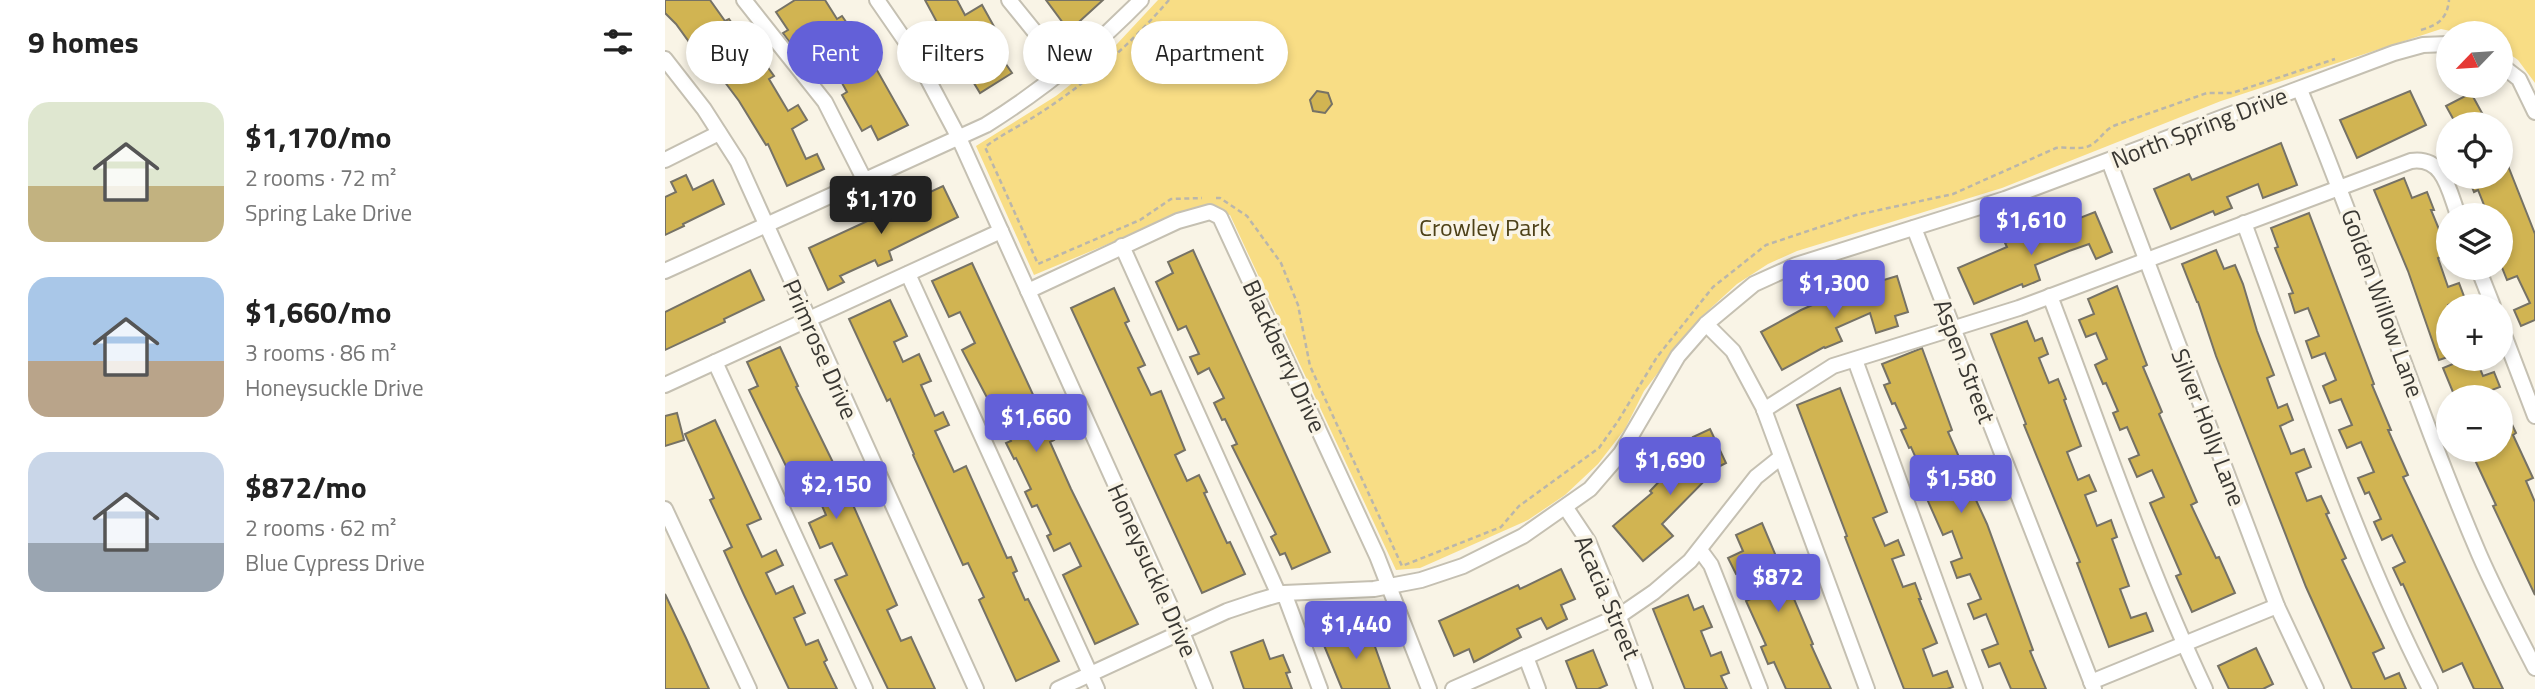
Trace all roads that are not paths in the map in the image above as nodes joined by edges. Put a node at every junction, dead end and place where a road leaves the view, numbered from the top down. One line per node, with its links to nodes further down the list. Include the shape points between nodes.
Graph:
1 (744, 0): 17 (street, via 825,102)
2 (877, 0): 14 (street, Honeysuckle Drive, via 915,55)
3 (1009, 0): 5 (street)
4 (1141, 0): 6 (street)
5 (1026, 21)
6 (1117, 25)
7 (2436, 44): 11 (street, North Spring Drive, via 2394,52)
8 (665, 59): 13 (street, Primrose Drive)
9 (2513, 74): 12 (street)
10 (1044, 84): 14 (street)
11 (2300, 90): 16 (street, North Spring Drive); 18 (street, Golden Willow Lane)
12 (2535, 112)
13 (719, 133): 15 (street); 21 (street, Primrose Drive)
14 (959, 138): 17 (street); 23 (street, Honeysuckle Drive)
15 (665, 160)
16 (2109, 161): 22 (street, North Spring Drive); 25 (street, Silver Holly Lane)
17 (865, 181): 21 (street)
18 (2340, 187): 19 (street, via 2411,161 2431,162 2442,172); 20 (street); 50 (street, Golden Willow Lane, via 2480,556)
19 (2454, 203)
20 (2244, 223): 25 (street); 69 (street, via 2370,561)
21 (767, 225): 26 (street); 30 (street, Primrose Drive)
22 (1914, 228): 31 (street, North Spring Drive, via 1796,265 1755,285); 32 (street, Aspen Street)
23 (1001, 230): 27 (street); 28 (street, Honeysuckle Drive)
24 (1122, 246): 28 (street, Blackberry Drive); 43 (street, Blackberry Drive, via 1200,213 1220,217); 44 (street)
25 (2146, 260): 29 (street); 45 (street, Silver Holly Lane)
26 (665, 271)
27 (908, 274): 30 (street); 51 (street)
28 (1028, 291): 47 (street, Honeysuckle Drive)
29 (2050, 296): 32 (street); 48 (street)
30 (807, 319): 35 (street); 55 (street, Primrose Drive)
31 (1706, 324): 37 (street, via 1733,351); 40 (street, North Spring Drive, via 1678,356 1621,453 1590,489)
32 (1953, 329): 34 (street); 52 (street, Aspen Street)
33 (2513, 358): 38 (street)
34 (1855, 360): 37 (street, via 1821,372); 66 (street)
35 (715, 362): 36 (street); 54 (street)
36 (665, 385)
37 (1764, 410): 39 (street)
38 (2535, 416)
39 (1781, 457): 42 (street, via 1756,477); 65 (street)
40 (1566, 508): 43 (street, North Spring Drive, via 1463,566); 46 (street, Acacia Street, via 1588,541)
41 (665, 509): 53 (street)
42 (1700, 550): 46 (street, via 1654,592); 64 (street, via 1711,565)
43 (1390, 587): 44 (street, North Spring Drive); 60 (street, Blackberry Drive)
44 (1282, 594): 47 (street, North Spring Drive, via 1227,611); 59 (street)
45 (2277, 606): 48 (street); 68 (street, Silver Holly Lane)
46 (1619, 616): 49 (street); 63 (street, Acacia Street)
47 (1182, 632): 51 (street, North Spring Drive); 58 (street, Honeysuckle Drive)
48 (2184, 644): 52 (street); 67 (street)
49 (1525, 657): 61 (street); 62 (street)
50 (2535, 668)
51 (1090, 674): 56 (street, North Spring Drive); 57 (street)
52 (2093, 685)
53 (749, 689)
54 (865, 689)
55 (976, 689)
56 (1058, 689)
57 (1097, 689)
58 (1205, 689)
59 (1320, 689)
60 (1429, 689)
61 (1453, 689)
62 (1538, 689)
63 (1645, 689)
64 (1760, 689)
65 (1867, 689)
66 (1975, 689)
67 (2205, 689)
68 (2316, 689)
69 (2430, 689)

